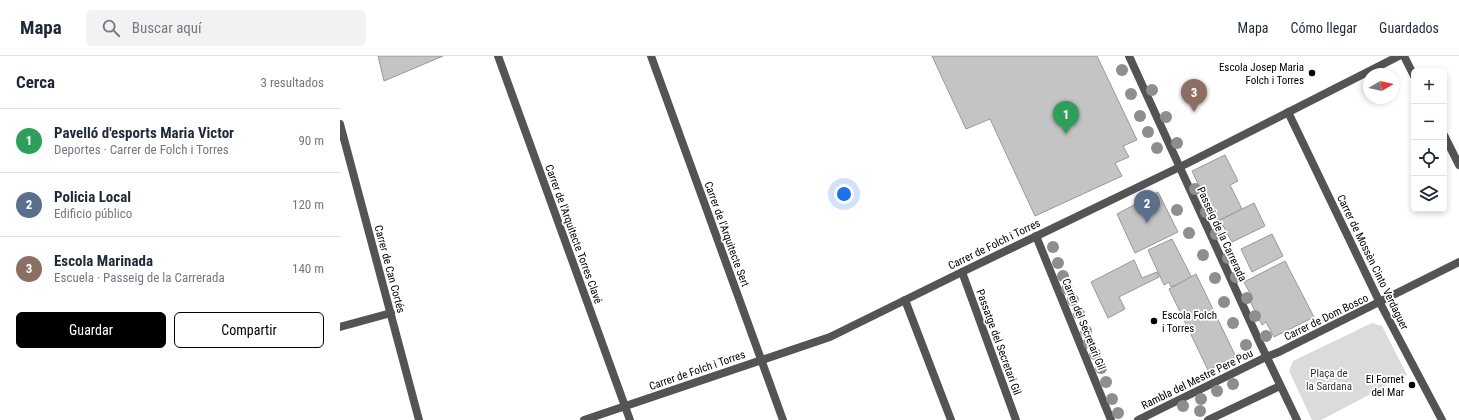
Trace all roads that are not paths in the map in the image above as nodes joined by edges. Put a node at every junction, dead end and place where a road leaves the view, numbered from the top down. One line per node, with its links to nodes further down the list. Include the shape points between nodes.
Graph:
1 (498, 56): 22 (street, Carrer de l'Arquitecte Torres Clavé)
2 (651, 56): 20 (street, Carrer de l'Arquitecte Sert)
3 (1129, 56): 11 (street, Passeig de la Carrerada)
4 (1399, 56): 7 (street, Carrer de Folch i Torres)
5 (1404, 56): 6 (street)
6 (1411, 70)
7 (1288, 112): 11 (street, Carrer de Folch i Torres); 16 (street, Carrer de Mossèn Cinto Verdaguer)
8 (340, 124): 17 (street, Carrer de Can Cortés)
9 (1446, 140): 10 (street)
10 (1459, 165)
11 (1179, 167): 12 (street, Carrer de Folch i Torres); 19 (street, Passeig de la Carrerada)
12 (1036, 236): 14 (street, Carrer de Folch i Torres); 29 (street, Carrer del Secretari Gil)
13 (1459, 262): 16 (street, Carrer de Dom Bosco)
14 (962, 272): 15 (street, Carrer de Folch i Torres); 28 (street, Passatge del Secretari Gil)
15 (905, 300): 20 (street, Carrer de Folch i Torres, via 830,337); 27 (street)
16 (1380, 302): 19 (street, Carrer de Dom Bosco); 33 (street, Carrer de Mossèn Cinto Verdaguer)
17 (391, 313): 18 (street); 23 (street, Carrer de Can Cortés)
18 (340, 327)
19 (1266, 357): 21 (street, Passeig de la Carrerada); 30 (street, Rambla del Mestre Pere Pou)
20 (761, 360): 22 (street, Carrer de Folch i Torres); 26 (street, Carrer de l'Arquitecte Sert)
21 (1280, 386): 31 (street); 32 (street, Passeig de la Carrerada)
22 (625, 406): 24 (street, Carrer de Folch i Torres); 25 (street, Carrer de l'Arquitecte Torres Clavé)
23 (419, 420)
24 (584, 420)
25 (630, 420)
26 (783, 420)
27 (951, 420)
28 (1016, 420)
29 (1111, 420)
30 (1138, 420)
31 (1208, 420)
32 (1297, 420)
33 (1442, 420)

